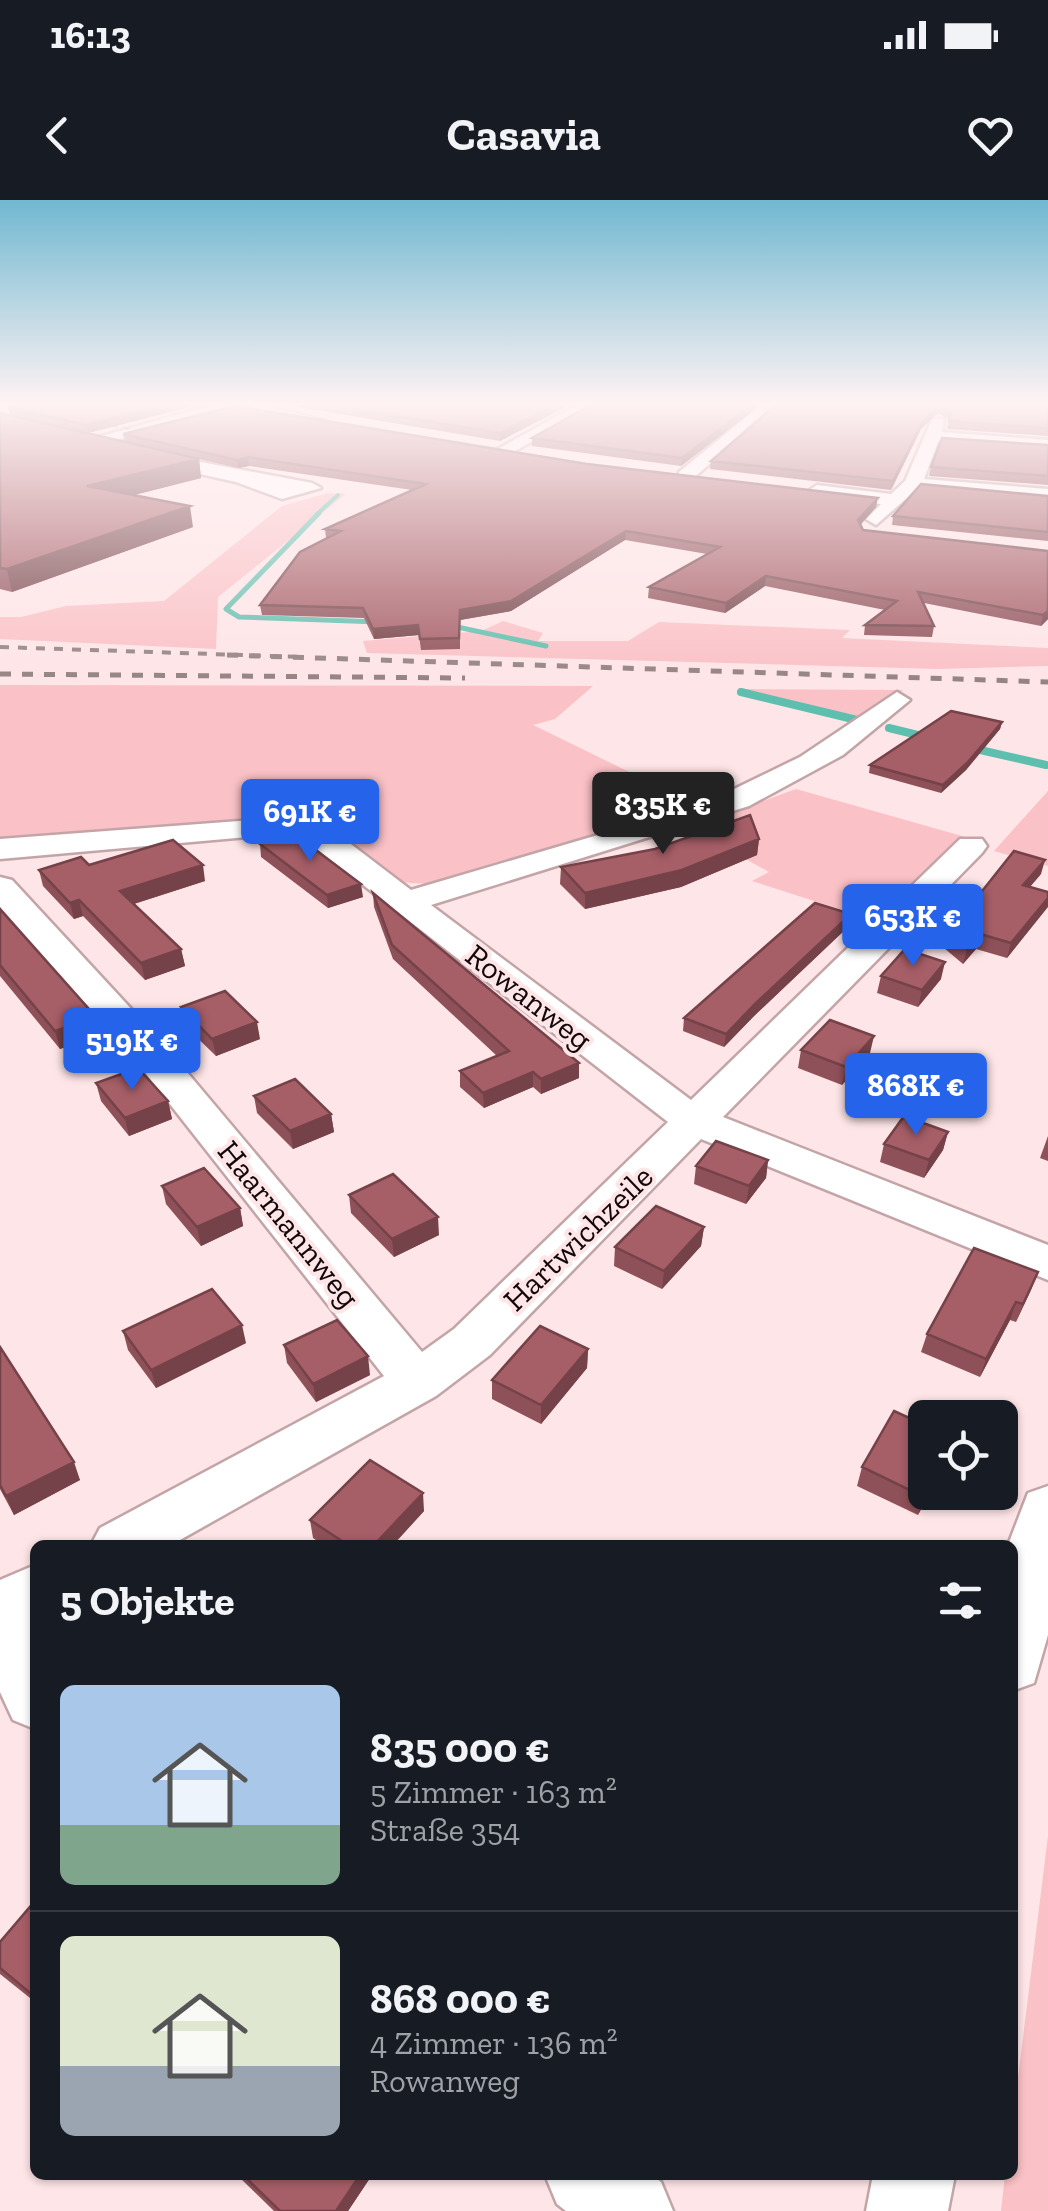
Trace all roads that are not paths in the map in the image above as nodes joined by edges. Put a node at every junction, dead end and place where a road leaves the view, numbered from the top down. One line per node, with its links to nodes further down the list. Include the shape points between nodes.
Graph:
1 (864, 497): 3 (street)
2 (898, 497): 3 (street)
3 (894, 500): 4 (street)
4 (876, 534)
5 (897, 700): 9 (street, via 869,726 763,790)
6 (971, 846): 10 (street, Hartwichzeile)
7 (0, 849): 9 (street, Rowanweg, via 292,826 316,832)
8 (0, 887): 12 (street, Haarmannweg, via 146,1048)
9 (408, 902): 10 (street, Rowanweg)
10 (698, 1122): 11 (street, Rowanweg); 12 (street, Hartwichzeile, via 472,1342)
11 (1048, 1263)
12 (418, 1382): 14 (street, Hartwichzeile)
13 (1048, 1510): 18 (street)
14 (129, 1540)
15 (30, 1594): 16 (street)
16 (0, 1610)
17 (0, 1624): 19 (street)
18 (1018, 1632)
19 (30, 1687)
20 (592, 2180): 22 (street)
21 (913, 2180): 23 (street)
22 (632, 2211)
23 (907, 2211)

